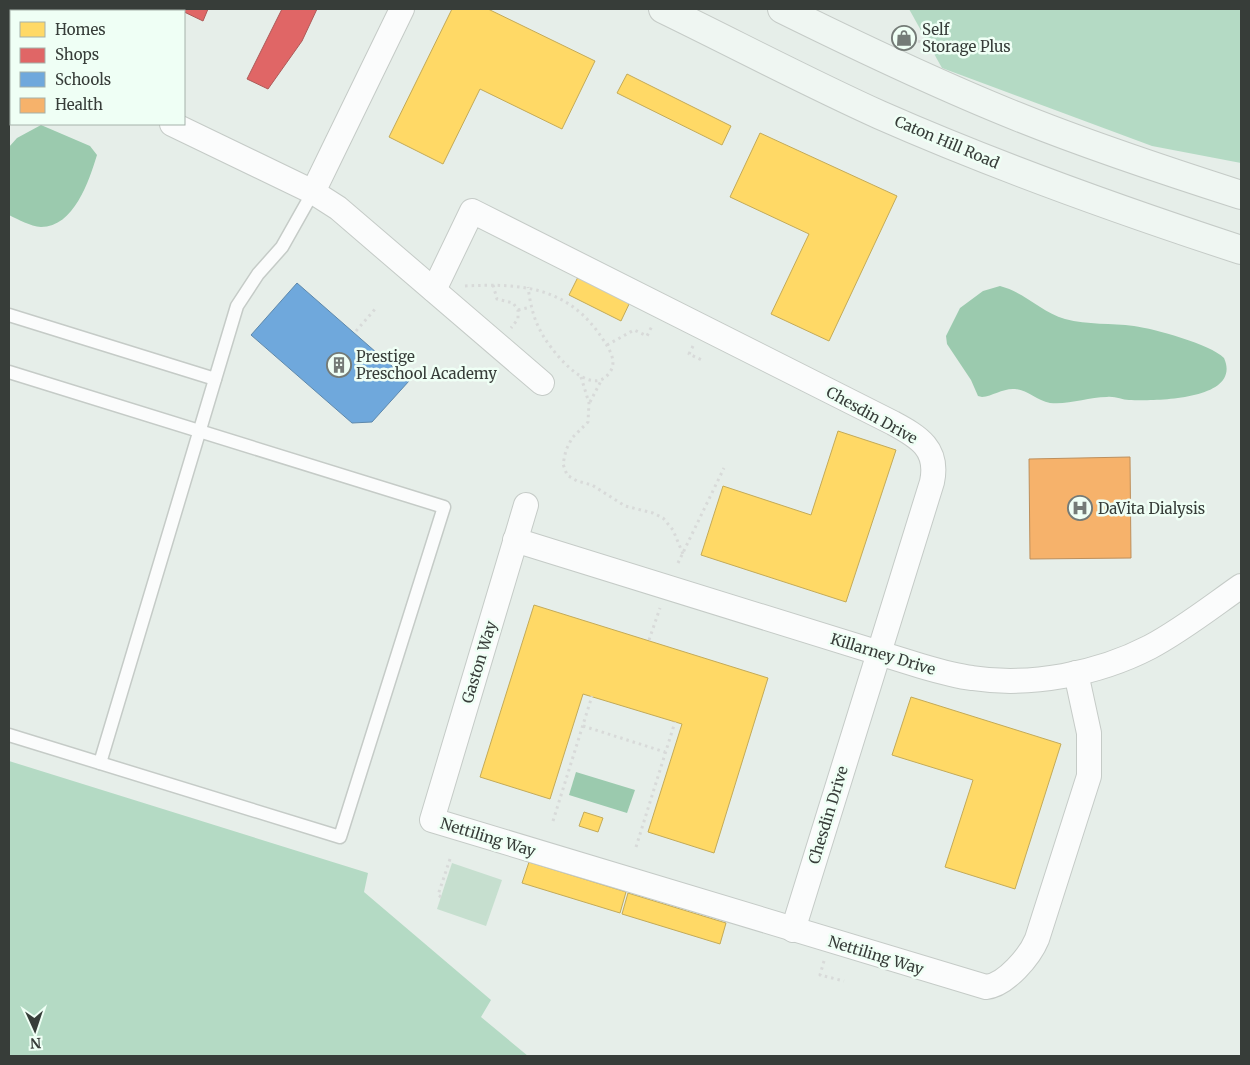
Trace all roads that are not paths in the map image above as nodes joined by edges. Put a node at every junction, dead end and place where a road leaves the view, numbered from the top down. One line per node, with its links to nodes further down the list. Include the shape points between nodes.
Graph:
1 (402, 9): 5 (street)
2 (663, 9): 7 (main road, Caton Hill Road, via 880,114 1008,168 1113,208)
3 (782, 9): 6 (main road, via 905,69 1016,116 1130,159)
4 (174, 125): 5 (street)
5 (313, 192): 8 (street, via 338,208); 11 (lane, via 282,247 258,274 237,306)
6 (1241, 195)
7 (1241, 250)
8 (434, 290): 12 (street); 17 (street, Chesdin Drive, via 472,211 919,438 931,453 934,466 932,482)
9 (9, 315): 11 (lane)
10 (9, 372): 13 (lane)
11 (215, 379): 13 (lane)
12 (542, 383)
13 (200, 430): 20 (lane); 20 (lane, via 444,507 340,837)
14 (526, 505): 15 (street, Gaston Way)
15 (515, 540): 17 (street, Killarney Drive); 21 (street, Gaston Way)
16 (1241, 586): 18 (street, Killarney Drive, via 1149,647 1101,667)
17 (878, 653): 18 (street, Killarney Drive, via 973,679 1011,680); 22 (street, Chesdin Drive)
18 (1076, 672): 22 (street, Nettiling Way, via 1090,733 1089,776 1037,939 1022,963 995,985 986,987)
19 (9, 735): 20 (lane)
20 (100, 763)
21 (432, 820): 22 (street, Nettiling Way)
22 (793, 930)

